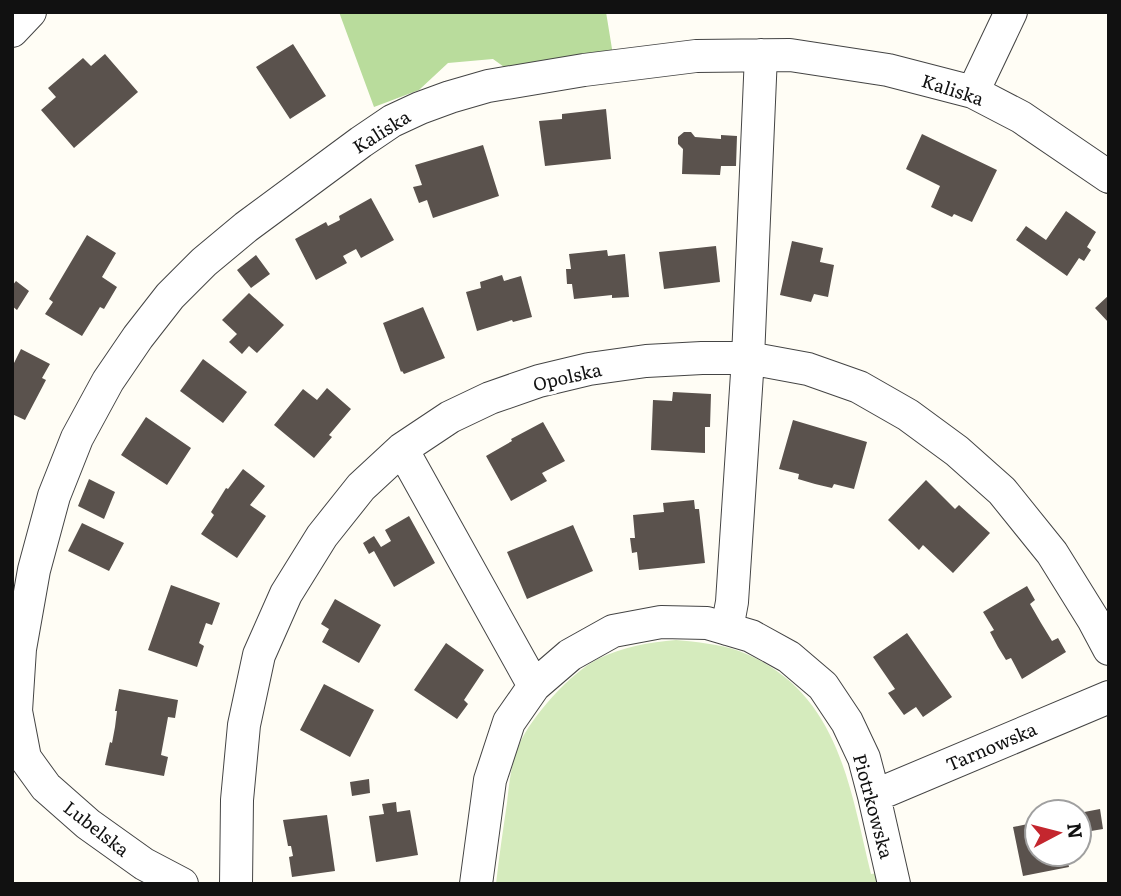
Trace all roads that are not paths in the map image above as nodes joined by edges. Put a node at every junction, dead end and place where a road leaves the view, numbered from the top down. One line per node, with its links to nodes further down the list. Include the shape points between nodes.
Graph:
1 (30, 12): 3 (street)
2 (1011, 12): 5 (street)
3 (12, 31)
4 (761, 55): 5 (street, Kaliska, via 888,70); 7 (street); 13 (street, Kaliska, via 696,56 584,70 488,86 430,104 361,142 204,262 170,296 108,381 77,438 54,496 20,649 16,712)
5 (973, 92): 6 (street, Kaliska, via 1021,117)
6 (1109, 177)
7 (748, 358): 8 (street, Opolska, via 646,361 539,382 450,417); 9 (street); 10 (street, Opolska, via 808,369 859,387 957,451 1002,491 1052,553)
8 (402, 449): 11 (street); 16 (street, Opolska, via 360,487 323,536 286,594 259,655 244,725)
9 (727, 629): 11 (street, Piotrkowska, via 707,623 661,621 613,631 570,654); 14 (street, Piotrkowska, via 789,657 823,686 864,758)
10 (1109, 649)
11 (534, 686): 17 (street, Piotrkowska, via 509,723 490,780)
12 (1109, 697): 14 (street, Tarnowska)
13 (25, 758): 15 (street, Lubelska, via 46,787 88,824 144,864)
14 (874, 796): 18 (street, Piotrkowska)
15 (182, 884)
16 (236, 884)
17 (476, 884)
18 (894, 884)

